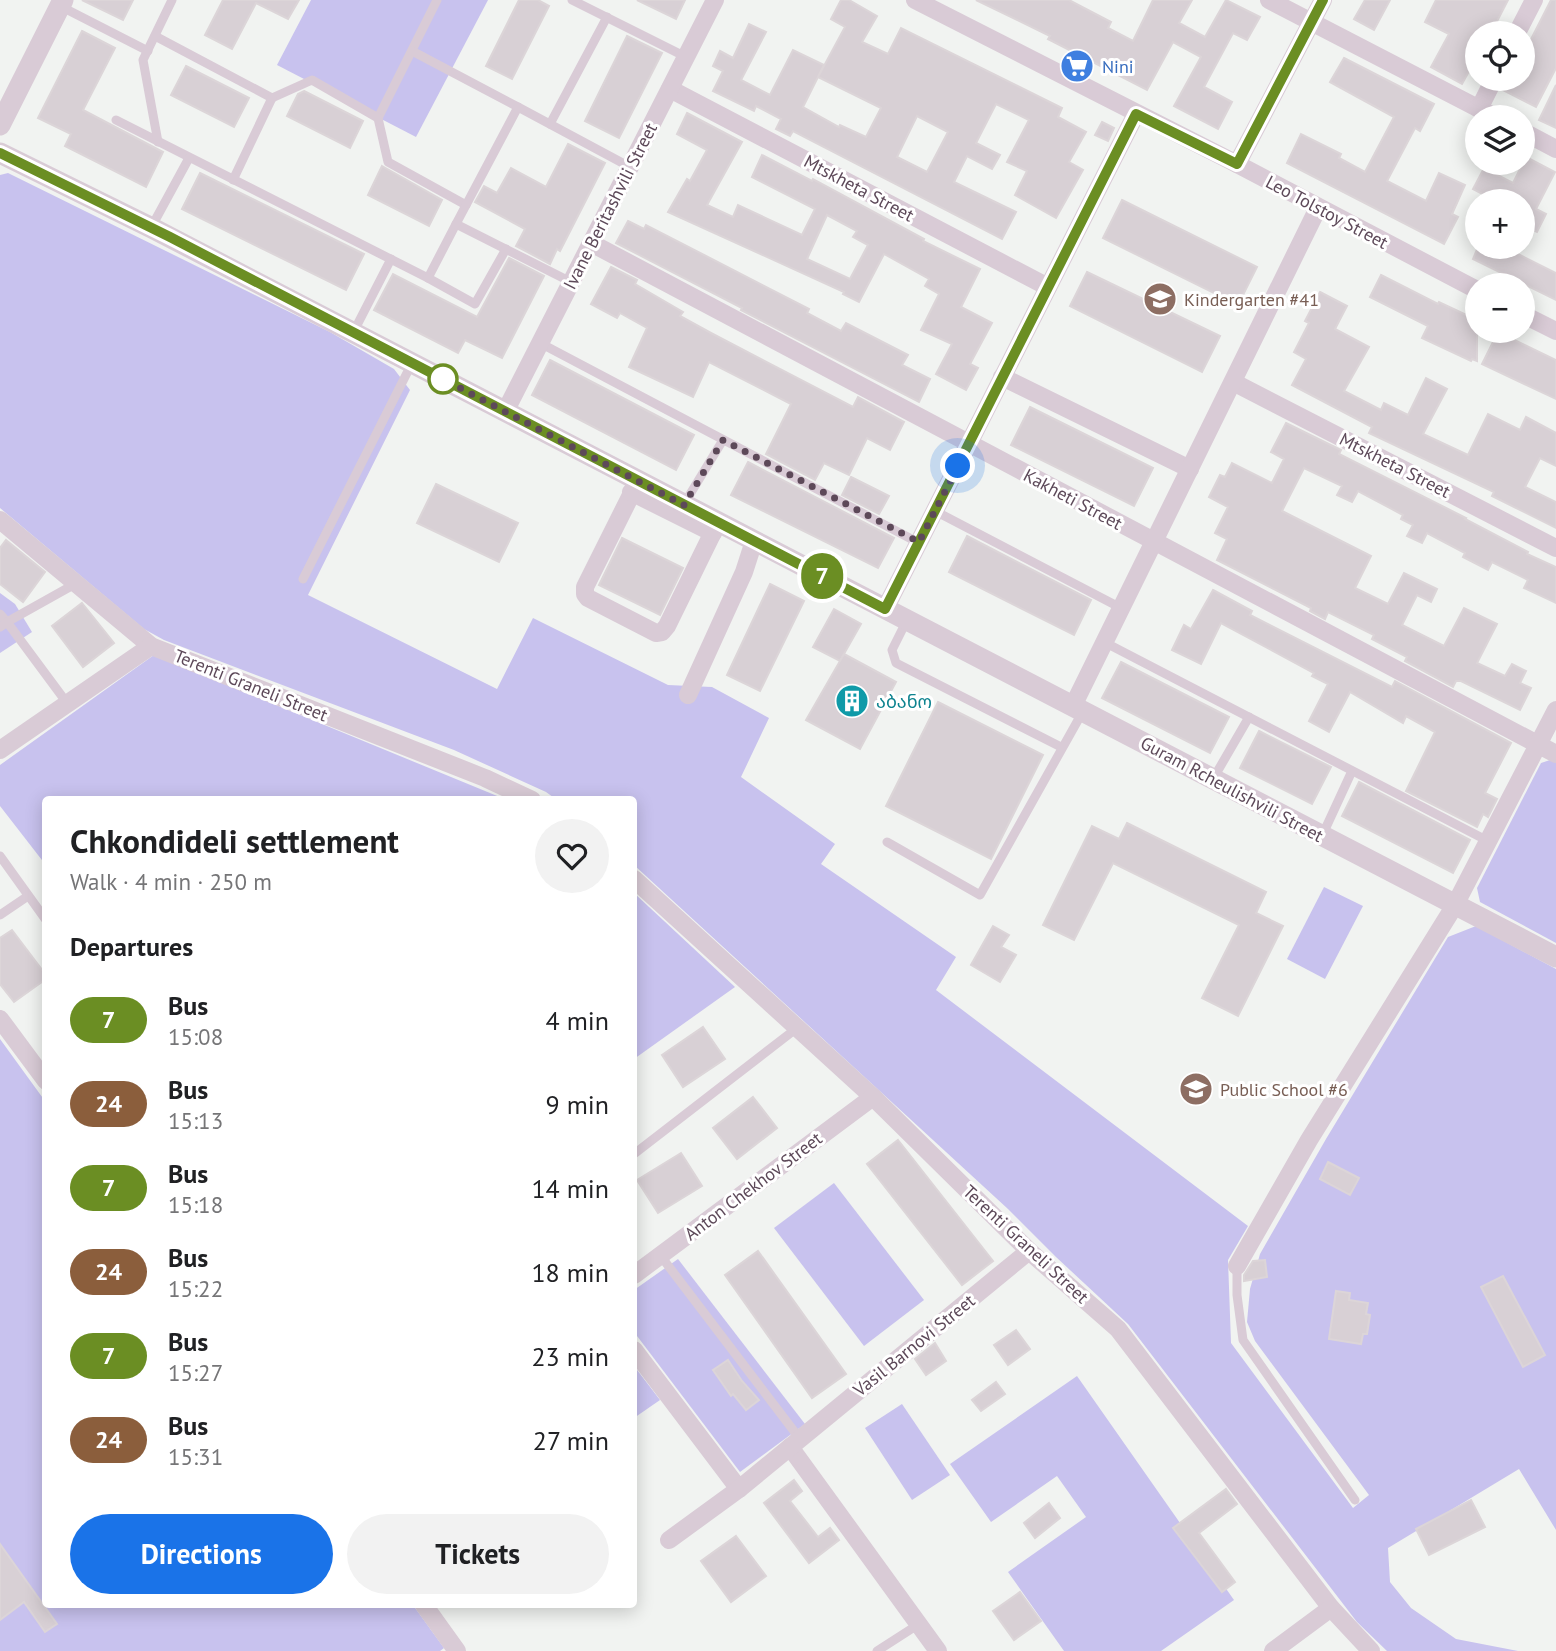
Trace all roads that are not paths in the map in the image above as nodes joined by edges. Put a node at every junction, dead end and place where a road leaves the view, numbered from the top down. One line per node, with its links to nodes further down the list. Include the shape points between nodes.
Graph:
1 (172, 0): 13 (lane)
2 (437, 0): 15 (lane)
3 (572, 0): 10 (lane)
4 (715, 0): 16 (street, Ivane Beritashvili Street)
5 (915, 0): 21 (street, Leo Tolstoy Street)
6 (1269, 0): 12 (street)
7 (1323, 0): 12 (street)
8 (1534, 0): 11 (street)
9 (62, 3): 14 (lane); 25 (street)
10 (607, 17): 16 (lane); 24 (lane)
11 (1523, 21)
12 (1312, 22): 19 (street); 31 (street)
13 (155, 36): 14 (lane); 18 (lane)
14 (148, 51): 27 (lane, via 143,60)
15 (412, 51): 20 (lane); 22 (lane)
16 (686, 57): 17 (street, Ivane Beritashvili Street)
17 (670, 89): 32 (street, Ivane Beritashvili Street); 44 (street, Mtskheta Street)
18 (272, 98): 22 (lane, via 312,80); 33 (lane)
19 (1471, 105)
20 (517, 107): 24 (lane); 34 (lane)
21 (1136, 114): 31 (street, Leo Tolstoy Street); 44 (street)
22 (379, 118): 34 (lane, via 388,162)
23 (116, 120): 27 (lane)
24 (550, 124): 32 (lane)
25 (0, 125)
26 (1535, 138): 28 (street)
27 (158, 142): 30 (lane)
28 (1556, 149)
29 (0, 153): 37 (street)
30 (189, 158): 33 (lane); 37 (lane)
31 (1237, 164): 35 (street, Leo Tolstoy Street)
32 (630, 167): 38 (street, Ivane Beritashvili Street)
33 (233, 180): 40 (lane)
34 (466, 205): 36 (lane)
35 (1318, 208): 43 (street, Leo Tolstoy Street); 51 (street)
36 (456, 224): 39 (lane); 41 (lane)
37 (152, 228): 47 (street)
38 (591, 243): 42 (street, Ivane Beritashvili Street); 54 (street, Kakheti Street)
39 (506, 249): 41 (lane, via 475,304); 42 (lane)
40 (391, 259): 41 (lane); 47 (lane)
41 (428, 278)
42 (571, 282): 48 (street, Ivane Beritashvili Street)
43 (1465, 284)
44 (1048, 287): 50 (street)
45 (1535, 320): 46 (street)
46 (1556, 331)
47 (354, 333): 49 (street)
48 (540, 343): 52 (street, Ivane Beritashvili Street); 53 (lane)
49 (412, 363): 52 (street); 65 (lane)
50 (1003, 377): 54 (street); 55 (street)
51 (1233, 382): 55 (street); 64 (street, Mtskheta Street)
52 (505, 412): 56 (street)
53 (723, 440): 57 (lane); 62 (lane)
54 (970, 444): 58 (street); 63 (street, Kakheti Street)
55 (1190, 469): 63 (street)
56 (635, 486): 57 (street); 60 (street); 60 (street, via 584,594 656,633 667,626)
57 (684, 505): 60 (street)
58 (934, 511): 62 (street); 67 (lane)
59 (0, 520): 66 (street, Terenti Graneli Street)
60 (716, 527): 61 (street)
61 (754, 541): 68 (street); 73 (street)
62 (919, 542): 68 (street)
63 (1155, 542): 67 (street); 78 (street, Kakheti Street)
64 (1556, 548)
65 (303, 579)
66 (75, 584): 70 (lane); 72 (street, Terenti Graneli Street)
67 (1121, 608): 71 (street)
68 (885, 609): 69 (street, Guram Rcheulishvili Street)
69 (907, 620): 75 (street, Guram Rcheulishvili Street); 79 (lane, via 892,650 897,663)
70 (2, 621): 74 (lane)
71 (1104, 642): 75 (street); 77 (lane)
72 (151, 646): 74 (street); 84 (street, Terenti Graneli Street)
73 (688, 695)
74 (67, 704): 80 (street)
75 (1078, 708): 79 (lane); 83 (street, Guram Rcheulishvili Street)
76 (1556, 710): 78 (street)
77 (1249, 717): 82 (lane); 83 (lane)
78 (1539, 745): 81 (street, Kakheti Street); 86 (street)
79 (1061, 747): 87 (lane, via 980,895)
80 (0, 750)
81 (1556, 754)
82 (1352, 771): 85 (lane); 86 (lane)
83 (1213, 779): 85 (street, Guram Rcheulishvili Street)
84 (523, 796)
85 (1322, 836): 91 (street, Guram Rcheulishvili Street)
86 (1488, 841): 91 (street)
87 (887, 842)
88 (0, 856): 90 (lane)
89 (637, 882): 96 (street, Terenti Graneli Street)
90 (28, 896): 92 (lane); 93 (lane)
91 (1455, 905): 94 (street, Guram Rcheulishvili Street); 102 (street)
92 (0, 915)
93 (42, 915)
94 (1556, 957)
95 (0, 1019): 97 (street)
96 (797, 1028): 98 (street, Terenti Graneli Street); 99 (lane)
97 (42, 1076)
98 (873, 1097): 100 (street, Terenti Graneli Street); 101 (street, Anton Chekhov Street)
99 (637, 1152)
100 (1029, 1251): 105 (street, Vasil Barnovi Street); 110 (street, Terenti Graneli Street, via 1118,1329)
101 (660, 1255): 103 (street, Anton Chekhov Street); 105 (lane)
102 (1237, 1266): 107 (lane, via 1243,1340)
103 (637, 1273)
104 (637, 1354): 106 (street)
105 (795, 1443): 106 (street, Vasil Barnovi Street); 111 (street)
106 (739, 1489): 108 (street, Vasil Barnovi Street)
107 (1355, 1500)
108 (669, 1540)
109 (426, 1608): 112 (street)
110 (1331, 1608): 115 (street); 116 (street, Terenti Graneli Street)
111 (919, 1624): 113 (lane); 114 (street)
112 (457, 1651)
113 (877, 1651)
114 (938, 1651)
115 (1273, 1651)
116 (1371, 1651)

